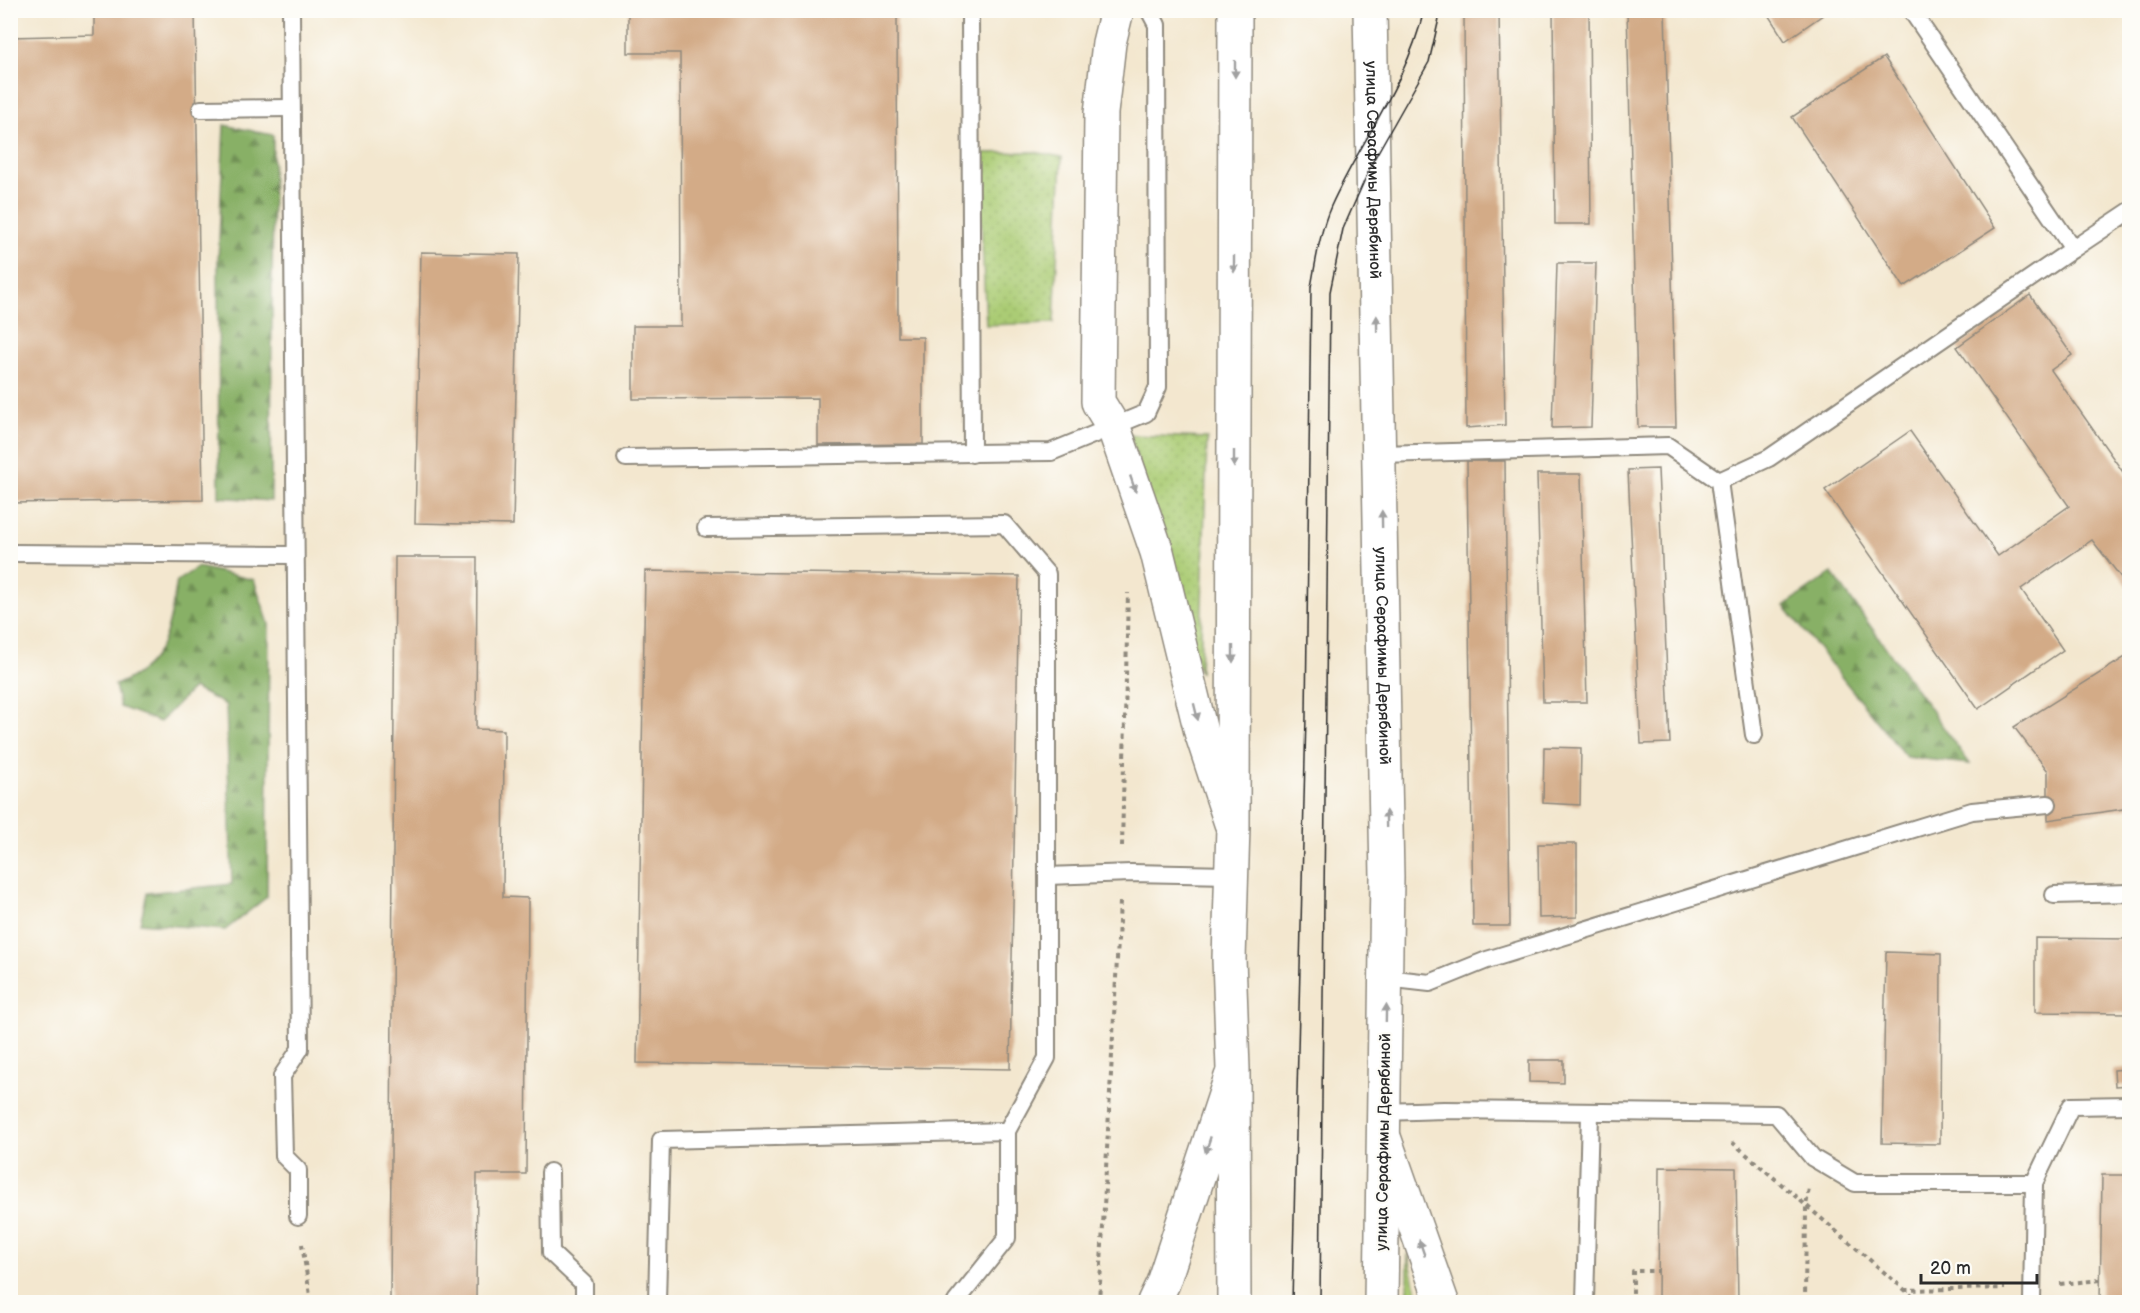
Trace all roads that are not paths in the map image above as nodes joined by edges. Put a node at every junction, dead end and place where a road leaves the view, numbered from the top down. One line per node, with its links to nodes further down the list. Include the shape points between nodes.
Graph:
1 (291, 10): 8 (lane)
2 (970, 10): 13 (lane)
3 (1117, 10): 12 (main road, via 1101,113 1098,402)
4 (1149, 10): 12 (lane, via 1157,25 1158,387 1146,413)
5 (1235, 10): 22 (main road, one-way to 22)
6 (1370, 10): 14 (main road, улица Серафимы Дерябиной, one-way to 6)
7 (1911, 10): 11 (lane)
8 (291, 108): 9 (lane); 19 (lane)
9 (201, 109)
10 (2130, 212): 11 (lane)
11 (2073, 249): 16 (lane, via 1769,458)
12 (1114, 428): 13 (lane, via 1051,452); 22 (main road, one-way to 22, via 1157,552 1201,732)
13 (972, 454): 15 (lane)
14 (1381, 454): 16 (lane, via 1668,446); 27 (main road, улица Серафимы Дерябиной, one-way to 14)
15 (626, 458)
16 (1719, 481): 20 (lane)
17 (706, 528): 24 (lane, via 1004,524 1047,574)
18 (10, 553): 19 (lane)
19 (294, 555): 35 (lane, via 300,1049 282,1076 284,1156 298,1170)
20 (1754, 735)
21 (2048, 804): 27 (lane, via 1972,811 1498,957 1430,982)
22 (1233, 827): 23 (main road)
23 (1230, 874): 24 (lane); 28 (main road)
24 (1047, 876): 32 (lane, via 1047,1058)
25 (2130, 893): 26 (lane)
26 (2054, 896)
27 (1386, 978): 31 (main road, улица Серафимы Дерябиной, one-way to 27)
28 (1233, 1069): 40 (main road, one-way to 40); 41 (main road)
29 (2130, 1105): 34 (lane, via 2071,1106)
30 (1590, 1114): 31 (lane, via 1444,1110); 34 (lane, via 1776,1114 1813,1158 1855,1183); 44 (lane)
31 (1384, 1124): 42 (main road, улица Серафимы Дерябиной); 43 (main road, one-way to 31)
32 (1007, 1131): 38 (lane, via 661,1140); 39 (lane, via 1007,1238)
33 (550, 1172): 37 (lane, via 551,1253 585,1284)
34 (2034, 1183): 36 (lane)
35 (298, 1216)
36 (2032, 1295)
37 (584, 1302)
38 (657, 1302)
39 (956, 1302)
40 (1154, 1302)
41 (1234, 1302)
42 (1381, 1302)
43 (1442, 1302)
44 (1585, 1302)

